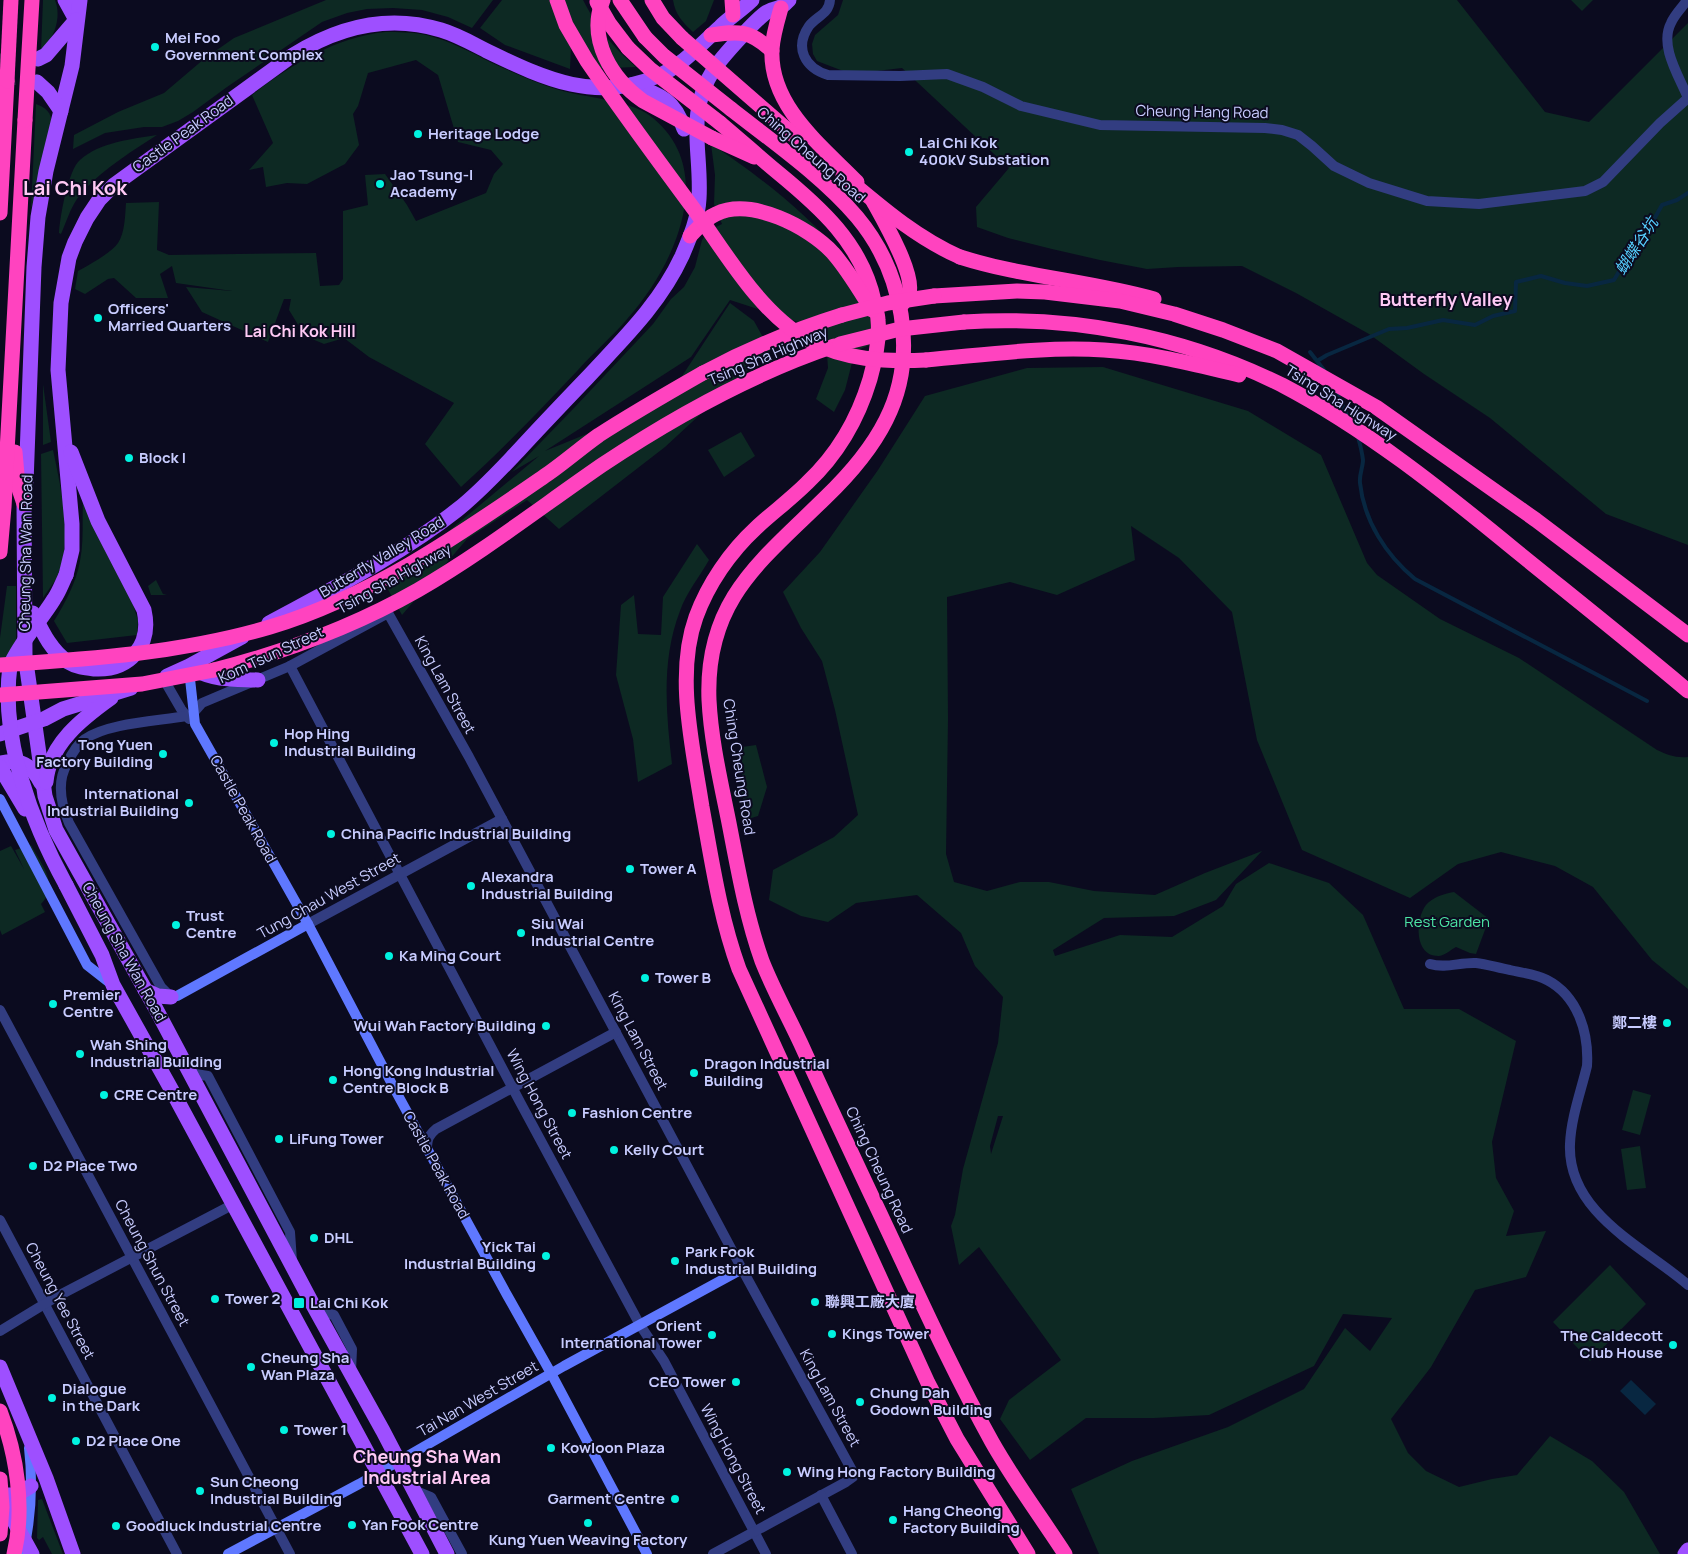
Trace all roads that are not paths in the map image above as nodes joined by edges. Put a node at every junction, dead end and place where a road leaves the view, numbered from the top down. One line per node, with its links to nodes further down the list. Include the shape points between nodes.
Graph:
1 (11, 0): 24 (highway, bridge)
2 (32, 0): 30 (highway, bridge)
3 (557, 0): 29 (highway, bridge, via 566,25 587,61 744,279 775,315 807,339 849,356 886,361 1064,350 1128,352 1185,361)
4 (596, 0): 22 (highway, bridge, via 628,48)
5 (603, 0): 22 (highway, bridge, via 598,25 600,45 607,63 620,81 643,101)
6 (620, 0): 26 (highway, Ching Cheung Road, bridge, via 645,38 664,56 810,173 856,216 881,251)
7 (652, 0): 28 (highway, bridge, via 663,18 698,53 798,139 931,243 960,257 995,267 1156,300 1213,320)
8 (752, 0): 13 (main road, Castle Peak Road)
9 (830, 0): 20 (street, Cheung Hang Road, via 830,7 814,20 803,41 804,59 817,72 828,75 947,74 983,87 1020,106 1100,125 1282,130 1302,138 1334,166 1353,176 1427,201 1478,204 1585,191 1603,182)
10 (1687, 0): 20 (street, via 1670,24 1666,41)
11 (785, 4): 14 (main road, via 767,12); 16 (highway, via 775,30)
12 (76, 6): 17 (main road, via 46,55); 21 (main road, Cheung Sha Wan Road, via 72,66)
13 (732, 8): 15 (main road, Castle Peak Road)
14 (745, 33): 15 (highway); 16 (highway); 23 (main road, via 714,69 700,99 696,133)
15 (711, 35): 19 (main road, Castle Peak Road, via 668,71)
16 (772, 51): 26 (highway, via 777,85 784,100 798,121 871,198 889,228 909,278 909,294)
17 (38, 59)
18 (37, 82): 21 (main road)
19 (631, 85): 23 (main road, via 661,96 673,106 683,124); 31 (main road, Castle Peak Road, via 586,88 558,82 452,34 414,24 359,26 306,47 128,173 106,192 87,218 69,258 61,303 58,370)
20 (1688, 98)
21 (61, 111): 32 (main road, Cheung Sha Wan Road, via 38,217)
22 (764, 161): 27 (highway, via 841,231 870,282)
23 (698, 176): 25 (main road, Butterfly Valley Road, via 698,211)
24 (0, 213)
25 (690, 236): 27 (highway, via 717,213 735,209 753,210 787,221 813,236 837,258); 38 (main road, Butterfly Valley Road, via 675,270 645,315 470,500 416,539 366,569)
26 (900, 307): 102 (highway, Ching Cheung Road, via 903,348 899,382 890,413 880,432 844,478 759,561 724,614 716,636 710,671 712,730 749,920 763,962 982,1422)
27 (878, 320): 101 (highway, bridge, via 871,372 862,403 847,433 811,479 735,550 717,574 700,606 687,663 690,727 714,873 739,970 928,1383 957,1439)
28 (1277, 351): 36 (highway, Tsing Sha Highway, via 1376,407 1456,462); 37 (highway, Tsing Sha Highway, bridge, via 1174,314 1120,301 1045,292 950,294 857,310 784,335 703,373 599,436 439,546 378,583 317,610 271,626 184,647)
29 (1282, 386): 42 (highway, Tsing Sha Highway, via 1342,420 1437,486); 44 (highway, Tsing Sha Highway, bridge, via 1215,357 1156,339 1072,324 1011,320 964,322 872,335 796,360 700,405 645,437 418,590 318,638 238,664 162,681)
30 (10, 391): 32 (highway, via 18,486); 33 (highway)
31 (63, 428): 34 (main road, via 90,503 144,610 146,627 143,642 133,657 116,667 94,669 73,664 46,639); 53 (main road, Castle Peak Road, bridge, via 72,550 66,576 55,599 10,666 2,703 3,735)
32 (24, 504): 34 (main road, Cheung Sha Wan Road)
33 (0, 552)
34 (24, 593): 46 (main road, Cheung Sha Wan Road, via 25,655)
35 (388, 613): 39 (street, Kom Tsun Street); 54 (street, King Lam Street)
36 (1688, 635)
37 (0, 665)
38 (189, 666): 40 (main road, Butterfly Valley Road); 41 (main road, via 207,676); 45 (main road, Castle Peak Road)
39 (290, 666): 41 (street, Kom Tsun Street); 55 (street, Wing Hong Street)
40 (163, 678): 43 (main road, Butterfly Valley Road); 45 (street)
41 (258, 680): 45 (street, Kom Tsun Street, via 202,703)
42 (1688, 691)
43 (119, 692): 46 (main road, Butterfly Valley Road, via 63,709); 51 (main road, via 64,739 51,760)
44 (0, 696)
45 (191, 714): 50 (street, Kom Tsun Street, via 95,733 76,748); 56 (main road, Castle Peak Road)
46 (34, 722): 47 (main road, Butterfly Valley Road); 51 (main road, Cheung Sha Wan Road)
47 (0, 734)
48 (0, 763): 51 (main road, via 12,761 30,768)
49 (0, 767): 53 (main road, Cheung Sha Wan Road)
50 (61, 782): 60 (street, Cheung Sha Wan Road, via 61,798 69,824 161,987)
51 (45, 796): 59 (main road, Cheung Sha Wan Road, via 56,830)
52 (0, 799): 58 (main road, Cheung Sha Wan Road, via 88,965)
53 (25, 809): 58 (main road, Cheung Sha Wan Road, bridge, via 102,954)
54 (502, 819): 55 (street, Tung Chau West Street); 62 (street, King Lam Street)
55 (401, 874): 56 (street, Tung Chau West Street); 63 (street, Wing Hong Street)
56 (308, 924): 60 (main road, Tung Chau West Street); 64 (main road, Castle Peak Road)
57 (1430, 964): 69 (street, via 1440,967 1475,963 1535,976 1546,979 1570,1001 1585,1032 1587,1054 1570,1144 1576,1180 1604,1220)
58 (113, 985): 65 (main road, Cheung Sha Wan Road)
59 (145, 990): 60 (main road); 77 (main road, Cheung Sha Wan Road)
60 (171, 997)
61 (0, 1010): 67 (street, Cheung Shun Street)
62 (616, 1032): 63 (street); 68 (street, King Lam Street)
63 (513, 1088): 64 (street, via 436,1128 427,1140); 71 (street, Wing Hong Street)
64 (427, 1149): 74 (main road, Castle Peak Road)
65 (232, 1205): 67 (street); 78 (main road, Cheung Sha Wan Road)
66 (0, 1220): 70 (street, Cheung Yee Street)
67 (132, 1257): 70 (street); 84 (street, Cheung Shun Street)
68 (742, 1269): 71 (main road, Tai Nan West Street); 83 (street, King Lam Street, via 853,1471 853,1477)
69 (1688, 1285)
70 (45, 1305): 72 (street); 91 (street, Cheung Yee Street)
71 (640, 1325): 74 (main road, Tai Nan West Street); 85 (street, Wing Hong Street, via 664,1360)
72 (0, 1331)
73 (0, 1368): 76 (main road)
74 (552, 1375): 77 (main road, Tai Nan West Street); 97 (main road, Castle Peak Road)
75 (0, 1411): 89 (highway, bridge, via 18,1484)
76 (28, 1434): 80 (main road); 90 (main road)
77 (398, 1461): 78 (main road, Tai Nan West Street); 81 (main road, Cheung Sha Wan Road)
78 (377, 1473): 84 (main road, Tai Nan West Street); 94 (main road, Cheung Sha Wan Road)
79 (0, 1479): 86 (highway, bridge)
80 (31, 1486): 82 (main road, via 16,1495); 87 (main road)
81 (413, 1490): 95 (main road, Cheung Sha Wan Road); 96 (street, via 431,1497)
82 (0, 1494): 87 (main road)
83 (821, 1495): 85 (street); 100 (street)
84 (277, 1529): 92 (main road, Tai Nan West Street); 93 (street, Cheung Shun Street)
85 (754, 1531): 98 (street); 99 (street, Wing Hong Street)
86 (0, 1534)
87 (27, 1550)
88 (1688, 1550): 103 (main road)
89 (14, 1554)
90 (72, 1554)
91 (178, 1554)
92 (228, 1554)
93 (290, 1554)
94 (422, 1554)
95 (447, 1554)
96 (462, 1554)
97 (647, 1554)
98 (713, 1554)
99 (766, 1554)
100 (852, 1554)
101 (1028, 1554)
102 (1065, 1554)
103 (1685, 1554)

